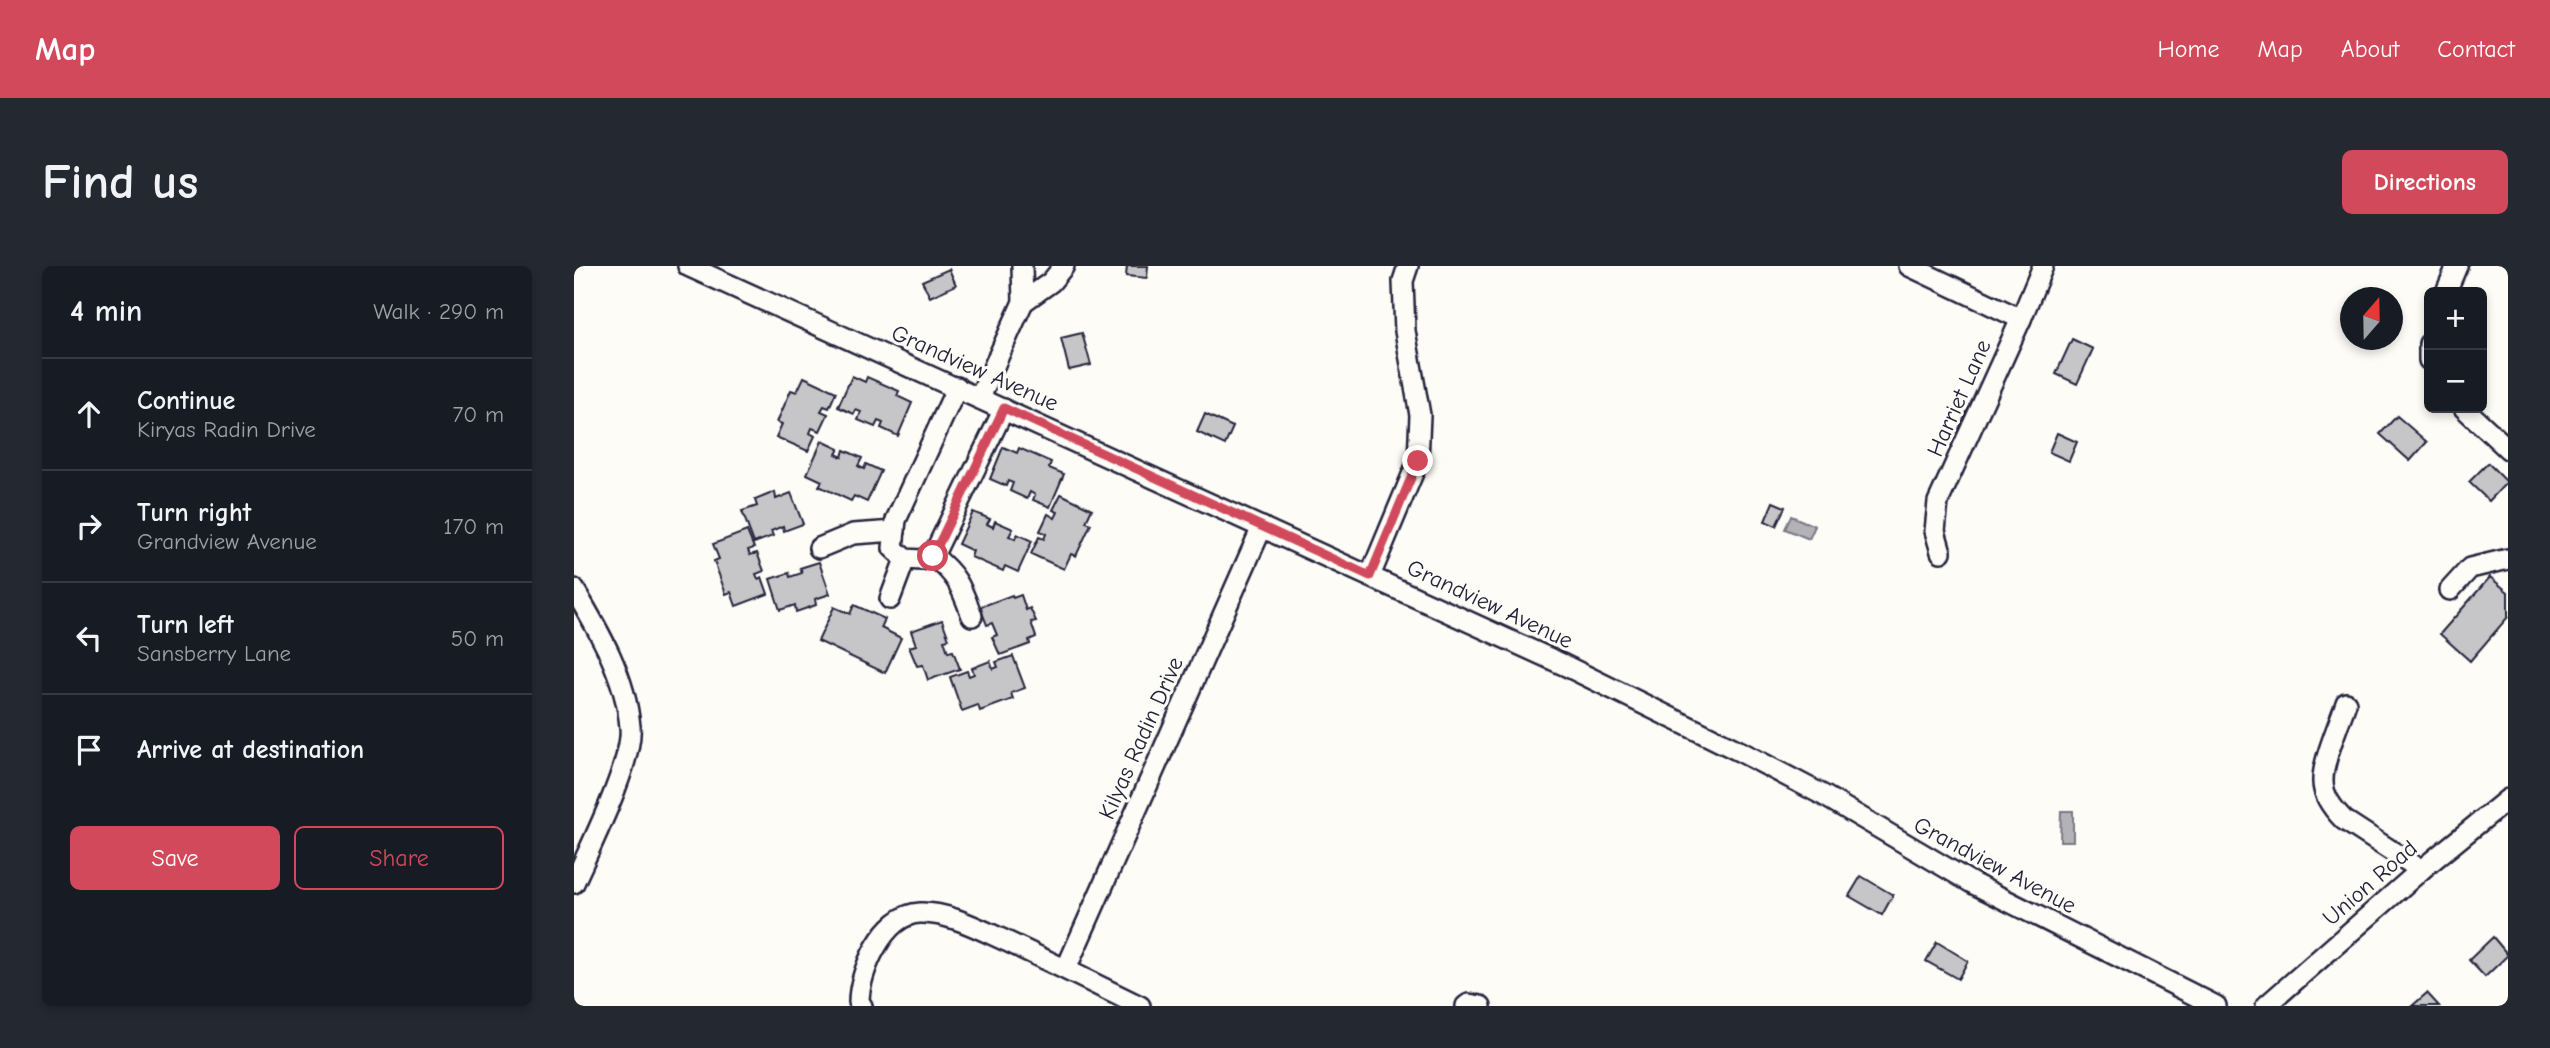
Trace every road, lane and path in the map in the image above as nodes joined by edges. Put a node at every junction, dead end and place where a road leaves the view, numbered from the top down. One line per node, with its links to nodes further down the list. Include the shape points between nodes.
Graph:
1 (688, 266): 11 (street, Grandview Avenue)
2 (1022, 266): 9 (street)
3 (1063, 266): 9 (street, via 1051,282)
4 (1408, 266): 23 (street, via 1403,281 1405,331 1420,415 1418,461)
5 (1909, 266): 10 (street)
6 (2043, 266): 10 (street, Harriet Lane)
7 (2457, 266): 8 (street)
8 (2448, 287)
9 (1023, 302): 12 (street)
10 (2021, 319): 19 (street, Harriet Lane, via 1938,502 1935,531)
11 (957, 387): 12 (street, Grandview Avenue); 17 (street)
12 (980, 397): 13 (street, Grandview Avenue)
13 (1004, 408): 16 (street, Grandview Avenue); 20 (street)
14 (2469, 413): 15 (street)
15 (2508, 449)
16 (1262, 527): 23 (street, Grandview Avenue); 32 (street, Kilyas Radin Drive)
17 (895, 531): 18 (street, via 853,534); 21 (street, via 893,548)
18 (820, 548)
19 (1941, 552)
20 (933, 556): 21 (street); 27 (street, via 952,571)
21 (905, 559): 26 (street)
22 (2508, 559): 25 (street, via 2470,568)
23 (1370, 576): 37 (street, Grandview Avenue, via 1564,664 1743,753 1972,883)
24 (574, 589): 31 (street, via 619,674 631,729 626,758)
25 (2450, 590)
26 (890, 599)
27 (972, 616)
28 (2346, 703): 30 (street, via 2322,783 2326,797 2344,820)
29 (2508, 799): 30 (street, Union Road)
30 (2421, 870): 38 (street, Union Road)
31 (574, 883)
32 (1066, 969): 33 (street, via 964,923 921,913 891,925 869,960); 34 (street)
33 (855, 1003)
34 (1140, 1006)
35 (1466, 1006): 36 (street)
36 (1481, 1006)
37 (2216, 1006)
38 (2266, 1006)

